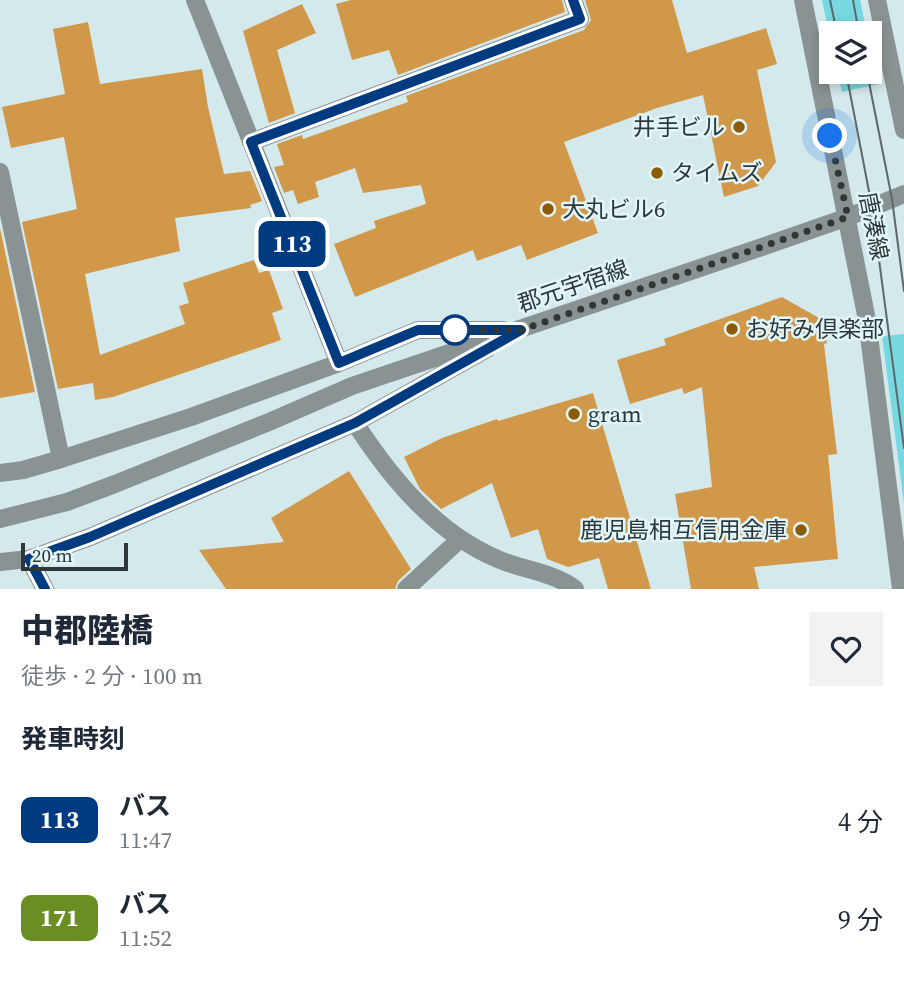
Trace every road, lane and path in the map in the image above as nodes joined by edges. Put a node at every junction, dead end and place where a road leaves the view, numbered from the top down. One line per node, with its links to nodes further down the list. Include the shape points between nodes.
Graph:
1 (195, 0): 6 (street)
2 (573, 0): 6 (street, via 580,19)
3 (803, 0): 9 (street, 唐湊線)
4 (877, 0): 5 (street)
5 (904, 130)
6 (251, 142): 11 (street)
7 (0, 172): 13 (street)
8 (904, 194): 9 (street, 郡元宇宿線)
9 (848, 217): 10 (street, 郡元宇宿線); 22 (street, 唐湊線, via 867,320)
10 (521, 330): 11 (street, via 418,330); 12 (street); 15 (street, 郡元宇宿線, via 352,386 67,502)
11 (339, 363): 13 (street, via 191,418)
12 (355, 423): 16 (street, via 406,493); 17 (street)
13 (61, 459): 14 (street)
14 (0, 473)
15 (0, 519)
16 (459, 540): 20 (street); 21 (street)
17 (29, 559): 18 (street); 19 (street)
18 (0, 562)
19 (45, 589)
20 (406, 589)
21 (575, 589)
22 (901, 589)

